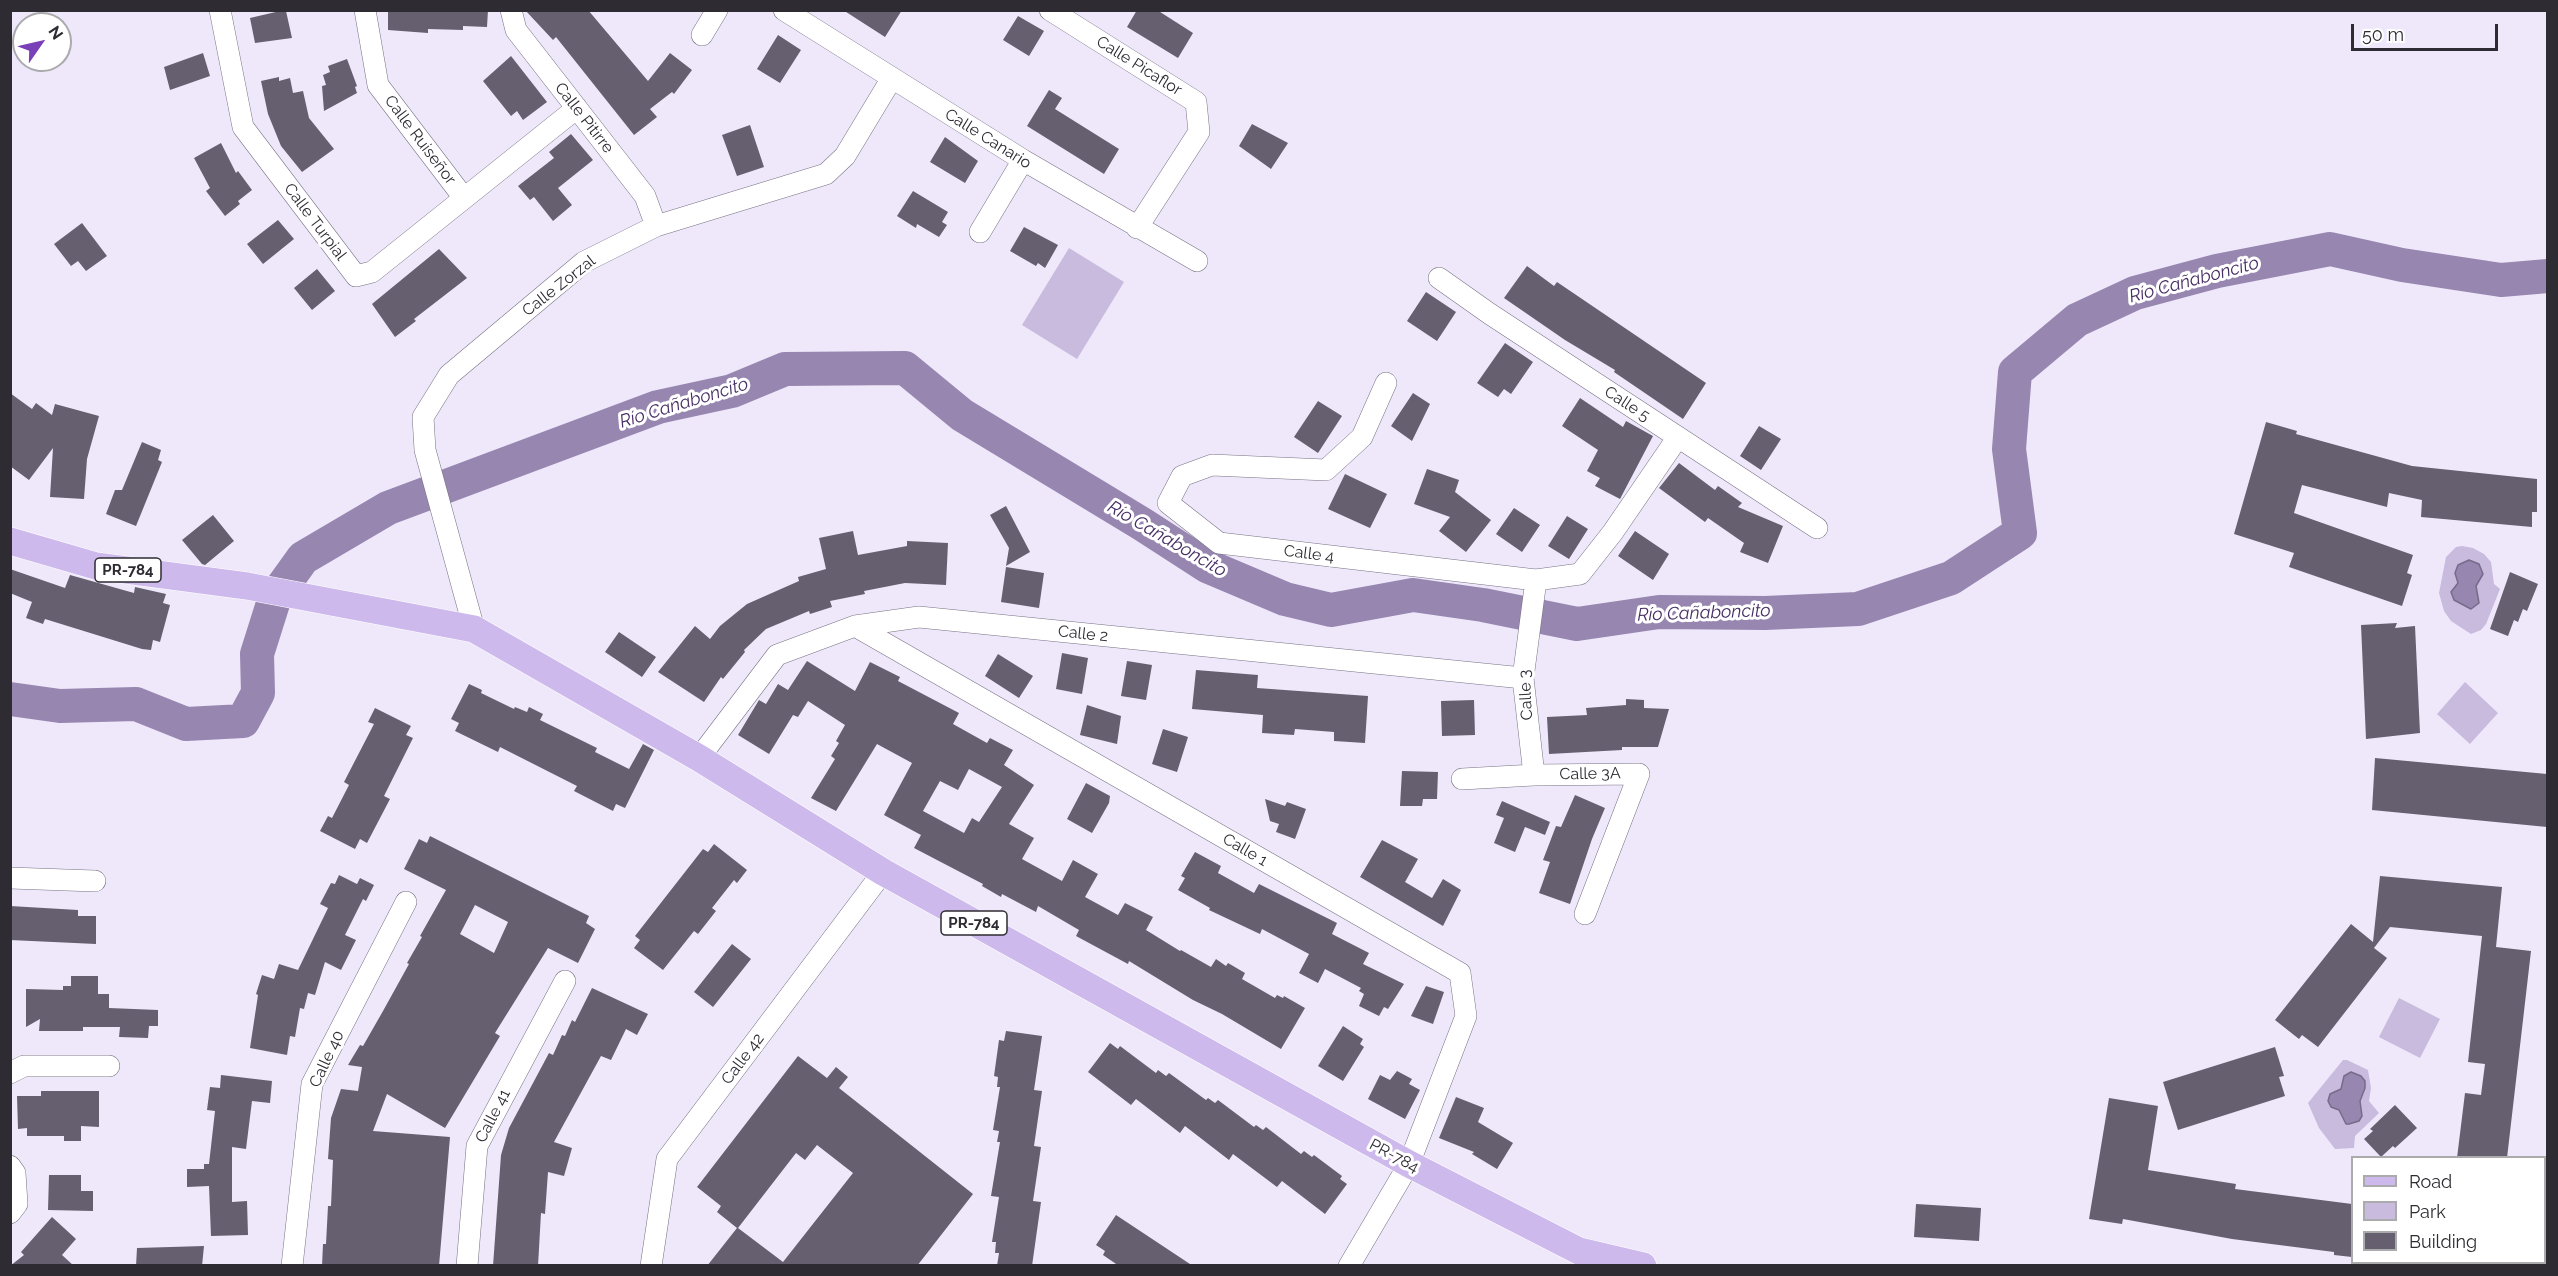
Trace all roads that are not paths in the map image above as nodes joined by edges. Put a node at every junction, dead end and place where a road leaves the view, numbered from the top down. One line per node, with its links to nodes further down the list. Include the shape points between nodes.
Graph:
1 (220, 10): 11 (street, Calle Turpial, via 243,127 356,276 372,272)
2 (365, 10): 11 (street, Calle Ruiseñor, via 378,85)
3 (511, 10): 9 (street, Calle Pitirre, via 516,30)
4 (717, 10): 7 (street)
5 (784, 10): 8 (street, Calle Canario)
6 (1050, 10): 13 (street, Calle Picaflor, via 1196,102 1199,132)
7 (702, 35)
8 (892, 78): 10 (street, Calle Canario); 12 (street, Calle Zorzal, via 845,156 826,174)
9 (577, 108): 11 (street, Calle Turpial); 12 (street, Calle Pitirre, via 645,196)
10 (1023, 160): 13 (street, Calle Canario); 14 (street)
11 (464, 198)
12 (656, 226): 23 (street, Calle Zorzal, via 584,262 449,375 423,417 425,450)
13 (1137, 228): 15 (street, Calle Canario)
14 (980, 232)
15 (1197, 261)
16 (1439, 278): 18 (street, Calle 5)
17 (1386, 383): 21 (street, Calle 4, via 1362,437 1326,470 1212,465 1182,476 1167,503 1219,543)
18 (1678, 437): 19 (street, Calle 5); 21 (street, Calle 4, via 1580,574)
19 (1817, 528)
20 (10, 541): 23 (main road, PR-784 / PR-784, via 96,566 248,586)
21 (1536, 580): 24 (street, Calle 3)
22 (855, 626): 24 (street, Calle 2, via 919,617); 25 (street, Calle 2, via 777,655); 36 (street, Calle 1, via 1460,973 1466,1017)
23 (474, 629): 25 (main road, PR-784 / PR-784)
24 (1523, 678): 26 (street, Calle 3)
25 (699, 758): 28 (main road, PR-784 / PR-784)
26 (1534, 775): 27 (street, Calle 3A); 32 (street, Calle 3A, via 1639,774)
27 (1462, 779)
28 (883, 872): 36 (main road, PR-784 / PR-784); 41 (street, Calle 42, via 667,1159)
29 (10, 878): 30 (street)
30 (95, 881)
31 (406, 902): 39 (street, Calle 40, via 312,1084)
32 (1585, 914)
33 (566, 981): 40 (street, Calle 41, via 477,1146)
34 (109, 1066): 35 (street, via 24,1066)
35 (10, 1073)
36 (1409, 1164): 42 (street); 43 (main road, PR-784 / PR-784, via 1579,1251)
37 (10, 1166): 38 (street, via 15,1173 17,1203)
38 (10, 1213)
39 (292, 1266)
40 (467, 1266)
41 (651, 1266)
42 (1349, 1266)
43 (1643, 1266)

